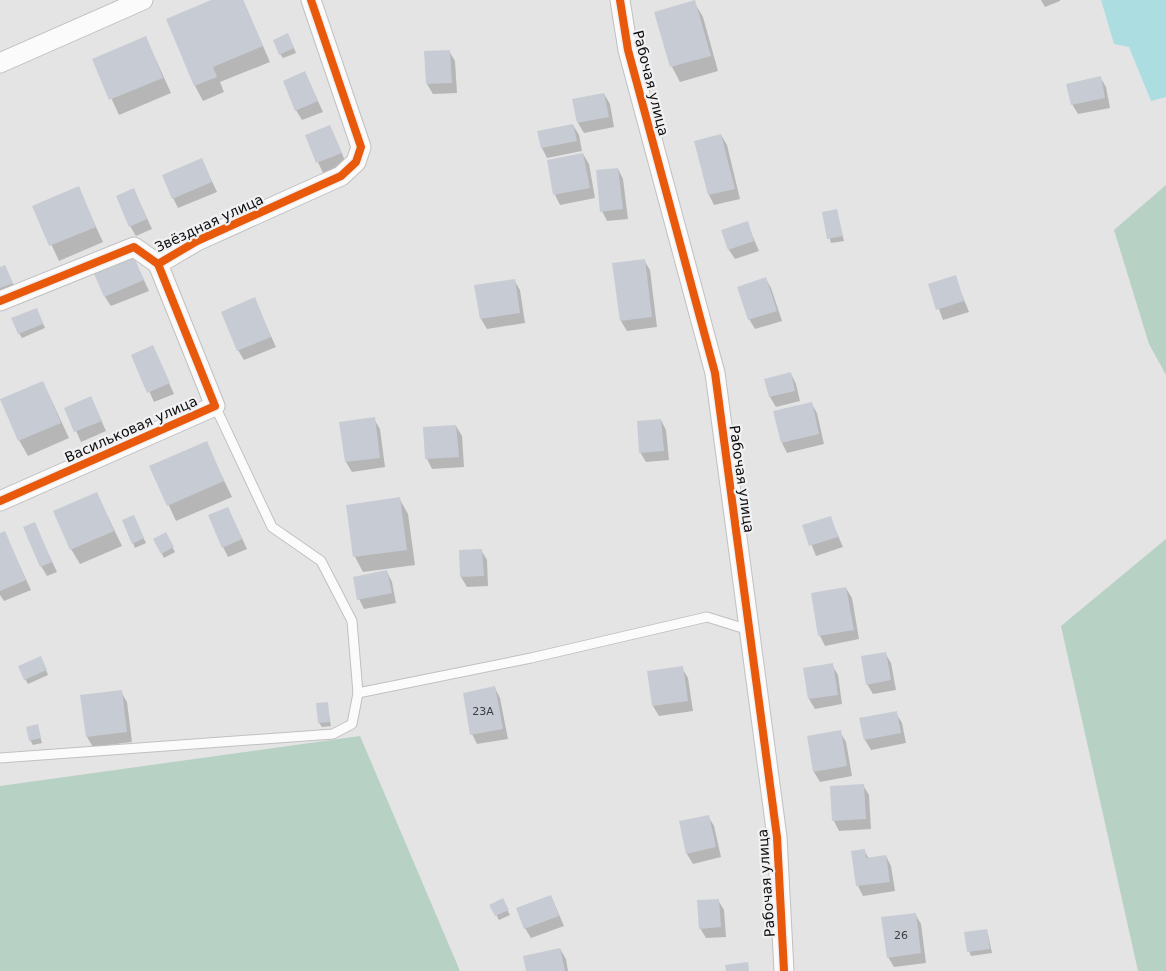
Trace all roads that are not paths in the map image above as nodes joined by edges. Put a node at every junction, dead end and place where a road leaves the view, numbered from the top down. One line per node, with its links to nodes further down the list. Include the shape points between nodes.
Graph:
1 (143, 0): 4 (street)
2 (311, 0): 5 (street, Звёздная улица, via 362,147 356,162 341,176 197,241)
3 (620, 0): 9 (street, Рабочая улица, via 628,50 715,373)
4 (0, 63)
5 (158, 264): 6 (street, Звёздная улица, via 134,247); 7 (street, Васильковая улица)
6 (0, 301)
7 (215, 406): 8 (street, Васильковая улица); 10 (lane, via 272,527 321,561 352,620)
8 (0, 501)
9 (749, 630): 10 (lane, via 707,617 531,658); 12 (street, Рабочая улица, via 776,837)
10 (358, 693): 11 (lane, via 352,724 333,734)
11 (0, 758)
12 (784, 971)

